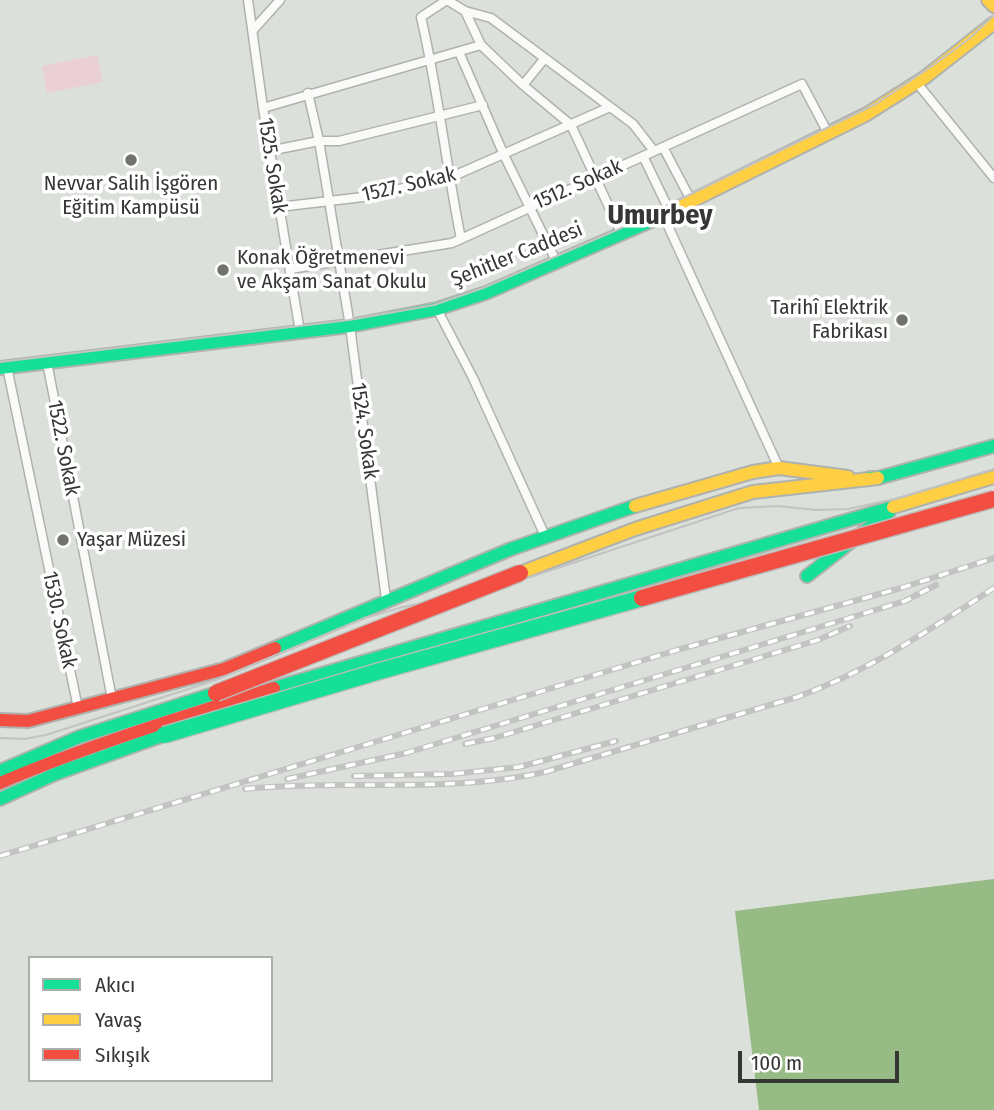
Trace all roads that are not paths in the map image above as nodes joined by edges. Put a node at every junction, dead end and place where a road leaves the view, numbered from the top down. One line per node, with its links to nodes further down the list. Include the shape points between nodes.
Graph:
1 (248, 0): 8 (street, 1525. Sokak)
2 (279, 0): 8 (street)
3 (447, 0): 6 (street); 12 (street, via 421,17)
4 (988, 0): 5 (main road)
5 (994, 6)
6 (465, 11): 9 (street); 11 (street, via 491,18)
7 (994, 23): 13 (main road, Şehitler Caddesi)
8 (253, 30): 18 (street, 1525. Sokak)
9 (481, 45): 10 (street); 14 (street)
10 (459, 52): 12 (street); 16 (street)
11 (545, 58): 14 (street); 17 (street)
12 (431, 59): 15 (street); 19 (street)
13 (917, 83): 21 (main road, Şehitler Caddesi); 30 (street)
14 (523, 85): 20 (street)
15 (308, 93): 18 (street); 22 (street, 1524. Sokak)
16 (483, 105): 19 (street); 26 (street)
17 (610, 107): 20 (street, 1527. Sokak); 25 (street, via 633,124)
18 (262, 108): 24 (street, 1525. Sokak)
19 (438, 116): 22 (street, via 339,141); 29 (street)
20 (571, 125): 26 (street, 1527. Sokak); 28 (street)
21 (829, 135): 23 (street, 1512. Sokak, via 802,84); 32 (main road, Şehitler Caddesi)
22 (319, 141): 24 (street); 31 (street, 1524. Sokak)
23 (663, 146): 25 (street, 1512. Sokak); 32 (street)
24 (270, 151): 34 (street, 1525. Sokak)
25 (654, 151): 27 (street, 1512. Sokak)
26 (504, 155): 29 (street, 1527. Sokak); 33 (street)
27 (643, 156): 28 (street, 1512. Sokak); 35 (street)
28 (596, 177): 33 (street, 1512. Sokak); 36 (street)
29 (449, 178): 31 (street, 1527. Sokak); 37 (street)
30 (994, 178)
31 (329, 200): 34 (street, 1527. Sokak); 38 (street, 1524. Sokak)
32 (692, 202): 35 (main road, Şehitler Caddesi)
33 (530, 206): 37 (street, 1512. Sokak); 39 (street)
34 (279, 207): 40 (street, 1525. Sokak)
35 (667, 213): 36 (main road, Şehitler Caddesi); 47 (street)
36 (622, 234): 39 (main road, Şehitler Caddesi)
37 (461, 239): 38 (street, 1512. Sokak)
38 (338, 262): 40 (street, 1512. Sokak); 42 (street, 1524. Sokak)
39 (557, 263): 41 (main road, Şehitler Caddesi)
40 (290, 269): 43 (street, 1525. Sokak)
41 (437, 309): 42 (main road, Şehitler Caddesi); 52 (street)
42 (350, 326): 43 (main road, Şehitler Caddesi); 54 (street, 1524. Sokak)
43 (300, 332): 44 (main road, Şehitler Caddesi)
44 (47, 362): 45 (main road, Şehitler Caddesi); 55 (street, 1522. Sokak)
45 (3, 368): 56 (street, 1530. Sokak)
46 (994, 446): 49 (main road)
47 (779, 468): 49 (main road); 52 (main road, via 660,497)
48 (994, 477): 51 (main road)
49 (878, 478): 58 (main road, bridge, via 771,488 597,542 216,693 109,726)
50 (994, 499): 60 (main road, bridge, via 164,735)
51 (895, 507): 53 (main road); 59 (main road, via 275,688 136,731)
52 (546, 538): 54 (main road)
53 (807, 576)
54 (386, 600): 55 (main road, via 224,668)
55 (112, 699): 56 (main road)
56 (78, 708): 57 (main road, via 28,721)
57 (0, 720)
58 (0, 771)
59 (0, 783)
60 (0, 799)

